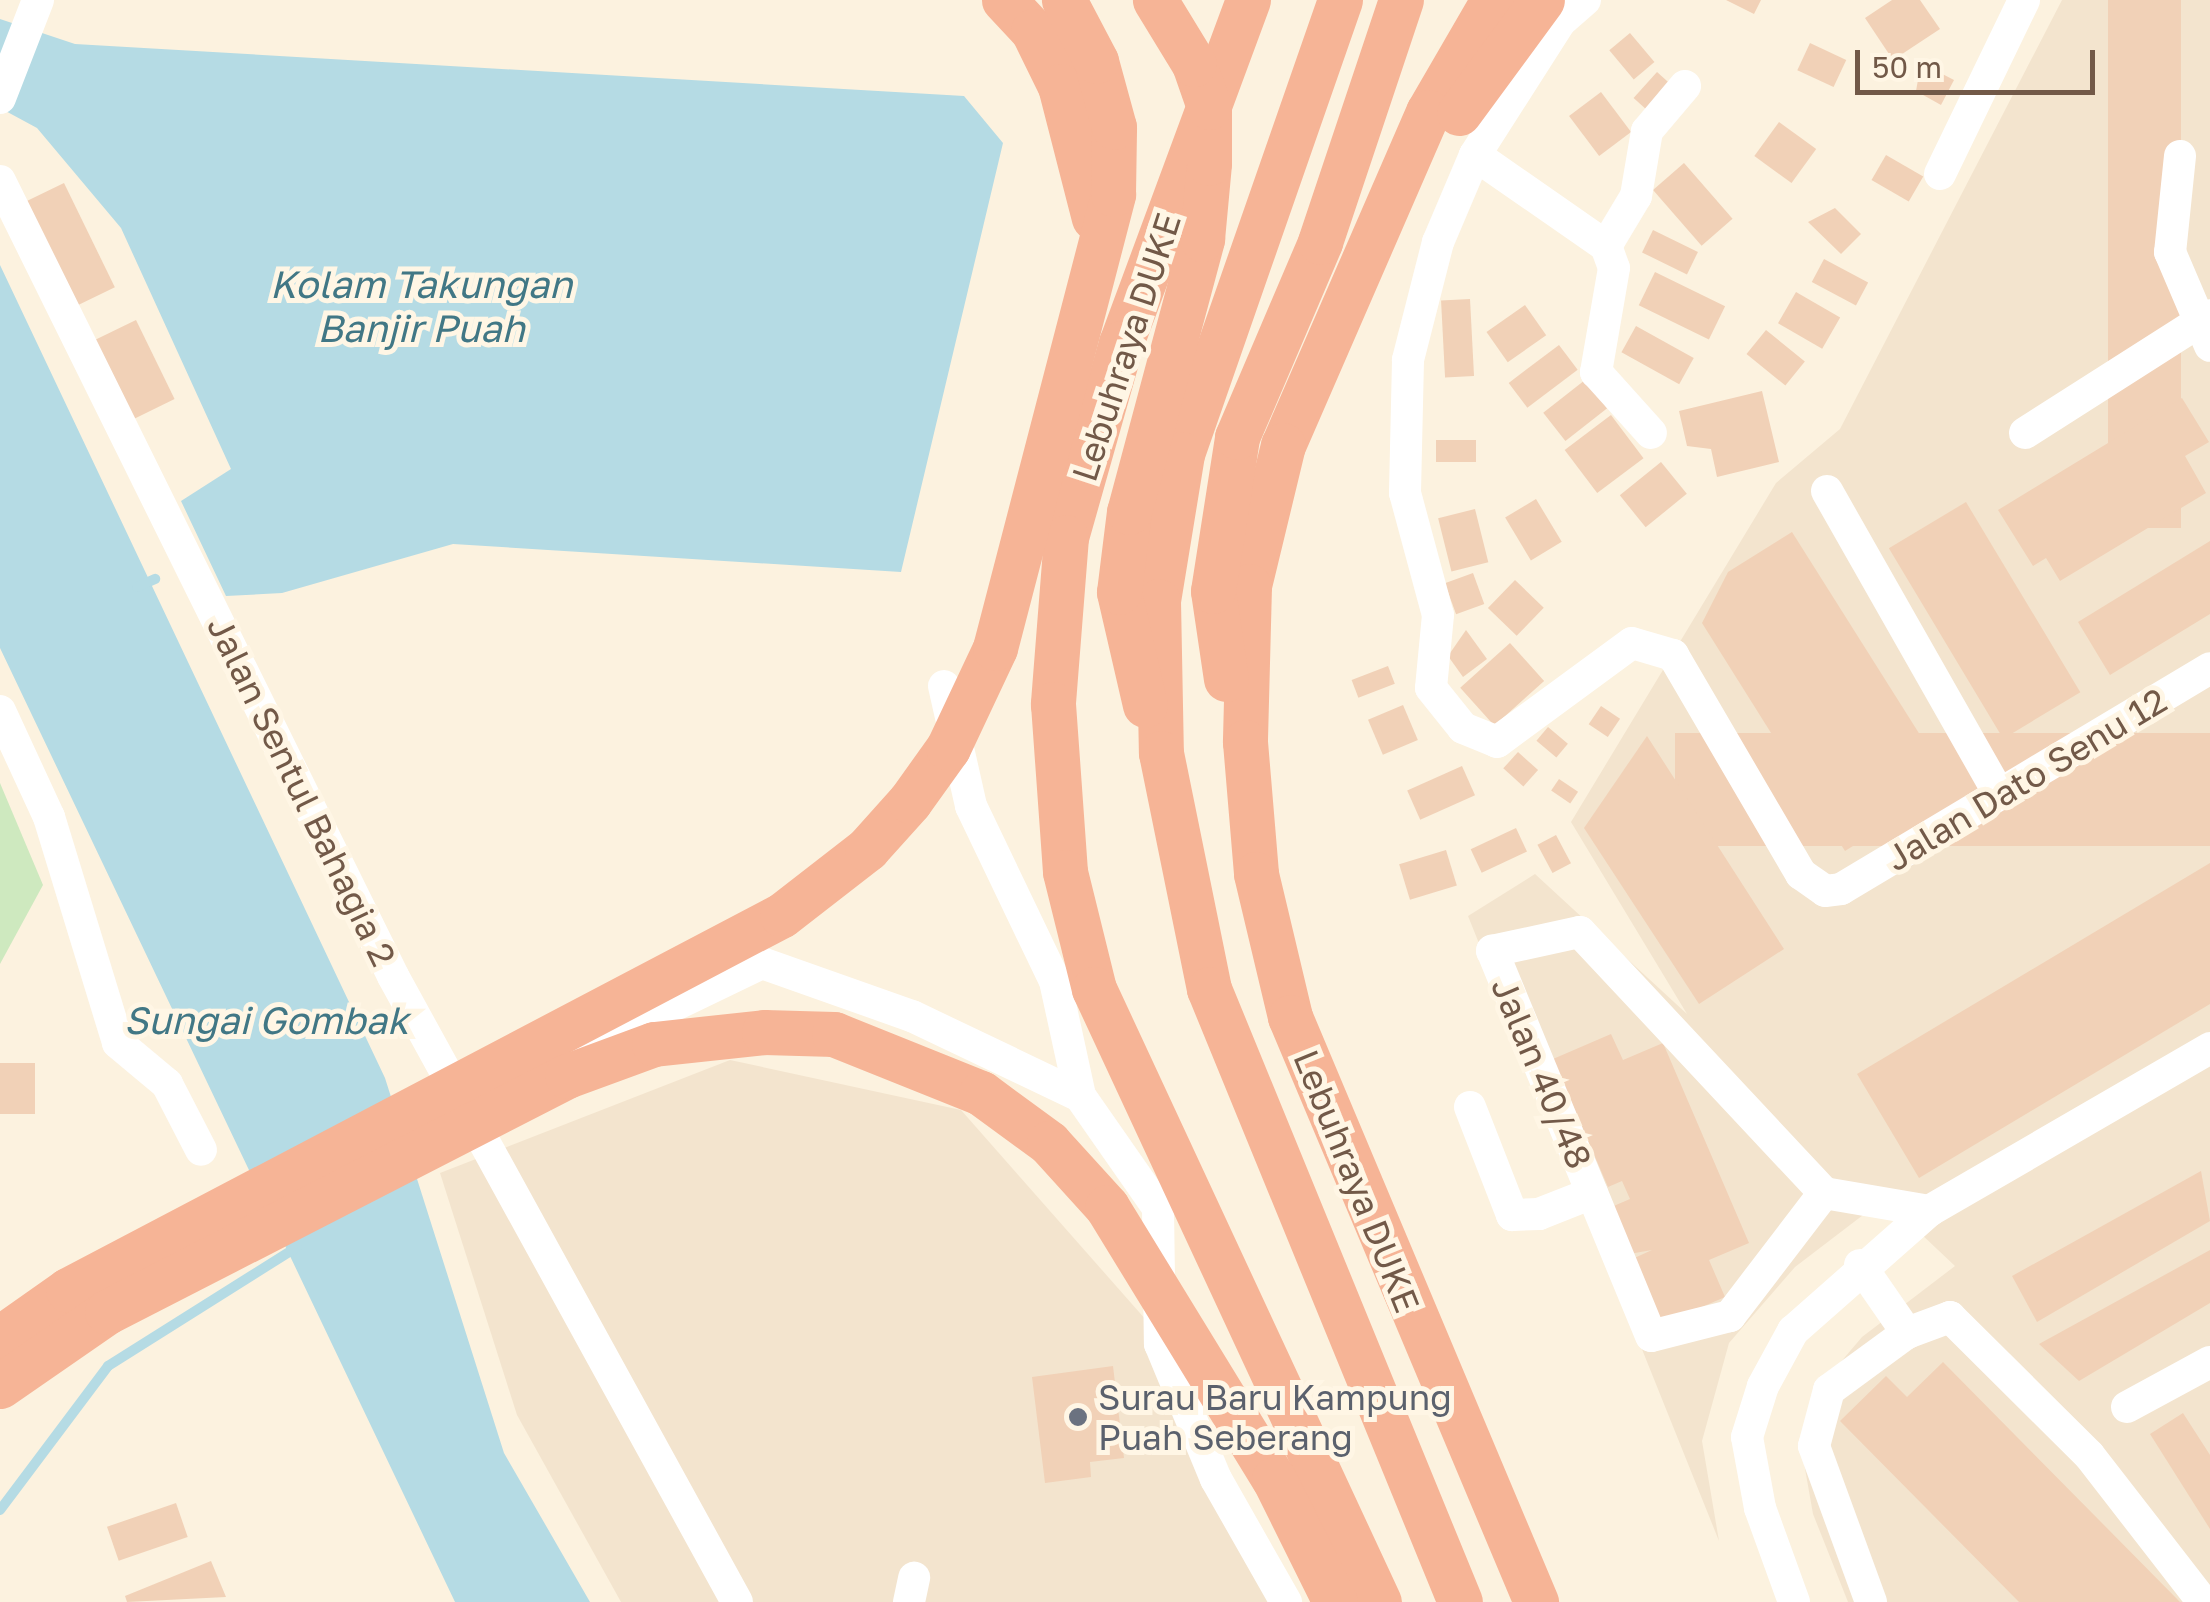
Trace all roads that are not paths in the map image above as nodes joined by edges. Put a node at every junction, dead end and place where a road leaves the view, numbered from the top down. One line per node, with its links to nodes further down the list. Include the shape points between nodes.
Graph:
1 (1004, 0): 18 (highway, via 1033,31 1060,86)
2 (1064, 0): 18 (highway, via 1096,62 1114,127 1113,194)
3 (1155, 0): 29 (highway, via 1208,106 1209,163 1202,240 1129,512 1119,592 1127,647)
4 (1248, 0): 51 (highway, Lebuhraya DUKE, via 1122,343 1066,536 1052,704 1065,872 1094,989)
5 (1340, 0): 29 (highway, via 1182,454 1158,601)
6 (1401, 0): 28 (highway, via 1320,242 1236,438 1213,591 1219,655)
7 (1492, 0): 21 (highway, via 1428,112)
8 (1542, 0): 21 (highway, via 1478,79)
9 (1585, 0): 14 (street, via 1560,22)
10 (2024, 0): 16 (street)
11 (36, 4): 13 (street)
12 (1685, 86): 19 (street, via 1647,131 1636,196)
13 (0, 98)
14 (1475, 155): 19 (street); 30 (street, Jalan Dato Senu 12, via 1438,242 1408,360 1405,493 1438,615 1431,688 1463,728 1497,742 1632,642 1673,656 1801,874 1826,891 1842,890)
15 (2180, 156): 20 (street, via 2170,252)
16 (1940, 174)
17 (0, 182): 33 (street, Jalan Sentul Bahagia 2, via 393,976)
18 (1098, 240): 39 (highway, via 994,648 948,748 867,849 782,915)
19 (1606, 246): 22 (street, via 1614,268 1596,372)
20 (2205, 328): 23 (street)
21 (1331, 342): 28 (highway, via 1284,445 1257,542)
22 (1651, 434)
23 (2025, 434)
24 (1828, 491): 30 (street)
25 (2210, 668): 30 (street, Jalan Dato Senu 12)
26 (944, 686): 32 (street, via 971,806 1056,981)
27 (0, 711): 35 (street, via 49,817 118,1043 167,1084)
28 (1245, 742): 53 (highway, Lebuhraya DUKE, via 1256,874 1290,1017)
29 (1161, 754): 52 (highway, Lebuhraya DUKE, via 1189,914 1229,1046)
30 (1999, 794)
31 (2210, 1048): 38 (street)
32 (1080, 1096): 33 (street, via 912,1016 762,962); 48 (street, via 1158,1208 1160,1344 1216,1479)
33 (468, 1104): 47 (street, Jalan Sentul Bahagia 2)
34 (1470, 1106): 36 (street, via 1512,1215 1538,1214)
35 (201, 1150)
36 (1592, 1193): 37 (street, Jalan 40/48, via 1651,1336 1730,1316); 37 (street, Jalan 40/48, via 1492,951 1580,932)
37 (1824, 1193): 38 (street)
38 (1928, 1212): 40 (street)
39 (224, 1230): 42 (highway, via 68,1290); 43 (highway, via 567,1076 654,1044 764,1032 834,1034 981,1093 1049,1143 1107,1207); 45 (highway)
40 (1860, 1265): 41 (street); 54 (street, via 1792,1331 1747,1437 1760,1508)
41 (1907, 1333): 55 (street, via 1828,1390 1814,1446); 56 (street, via 1950,1317 2090,1455)
42 (0, 1338)
43 (1192, 1344): 49 (highway); 50 (highway, via 1274,1478)
44 (2210, 1362): 46 (street)
45 (0, 1386)
46 (2127, 1406)
47 (736, 1602)
48 (1286, 1602)
49 (1318, 1602)
50 (1335, 1602)
51 (1379, 1602)
52 (1460, 1602)
53 (1536, 1602)
54 (1794, 1602)
55 (1870, 1602)
56 (2204, 1602)

